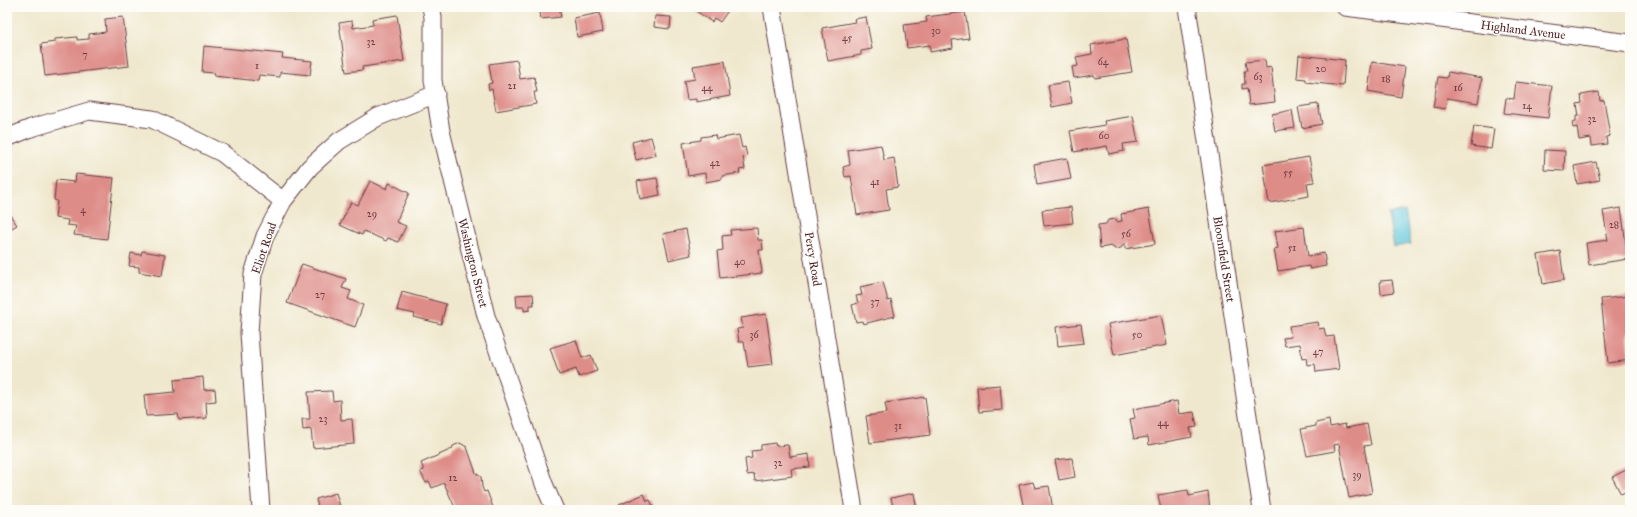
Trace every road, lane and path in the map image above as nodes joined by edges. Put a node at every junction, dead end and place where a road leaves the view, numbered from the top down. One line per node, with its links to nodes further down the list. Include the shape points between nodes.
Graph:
1 (431, 7): 6 (street, Washington Street, via 433,80)
2 (772, 7): 11 (street, Percy Road)
3 (1186, 7): 12 (street, Bloomfield Street)
4 (1345, 7): 5 (street, Highland Avenue)
5 (1630, 43)
6 (436, 94): 8 (street, Eliot Road, via 378,117 339,141 310,167); 10 (street, Washington Street, via 441,131 486,316)
7 (7, 138): 8 (street, via 31,128 89,112 152,119 222,153)
8 (283, 201): 9 (street, Eliot Road, via 265,236 254,274 249,333)
9 (261, 510)
10 (555, 510)
11 (854, 510)
12 (1262, 510)

